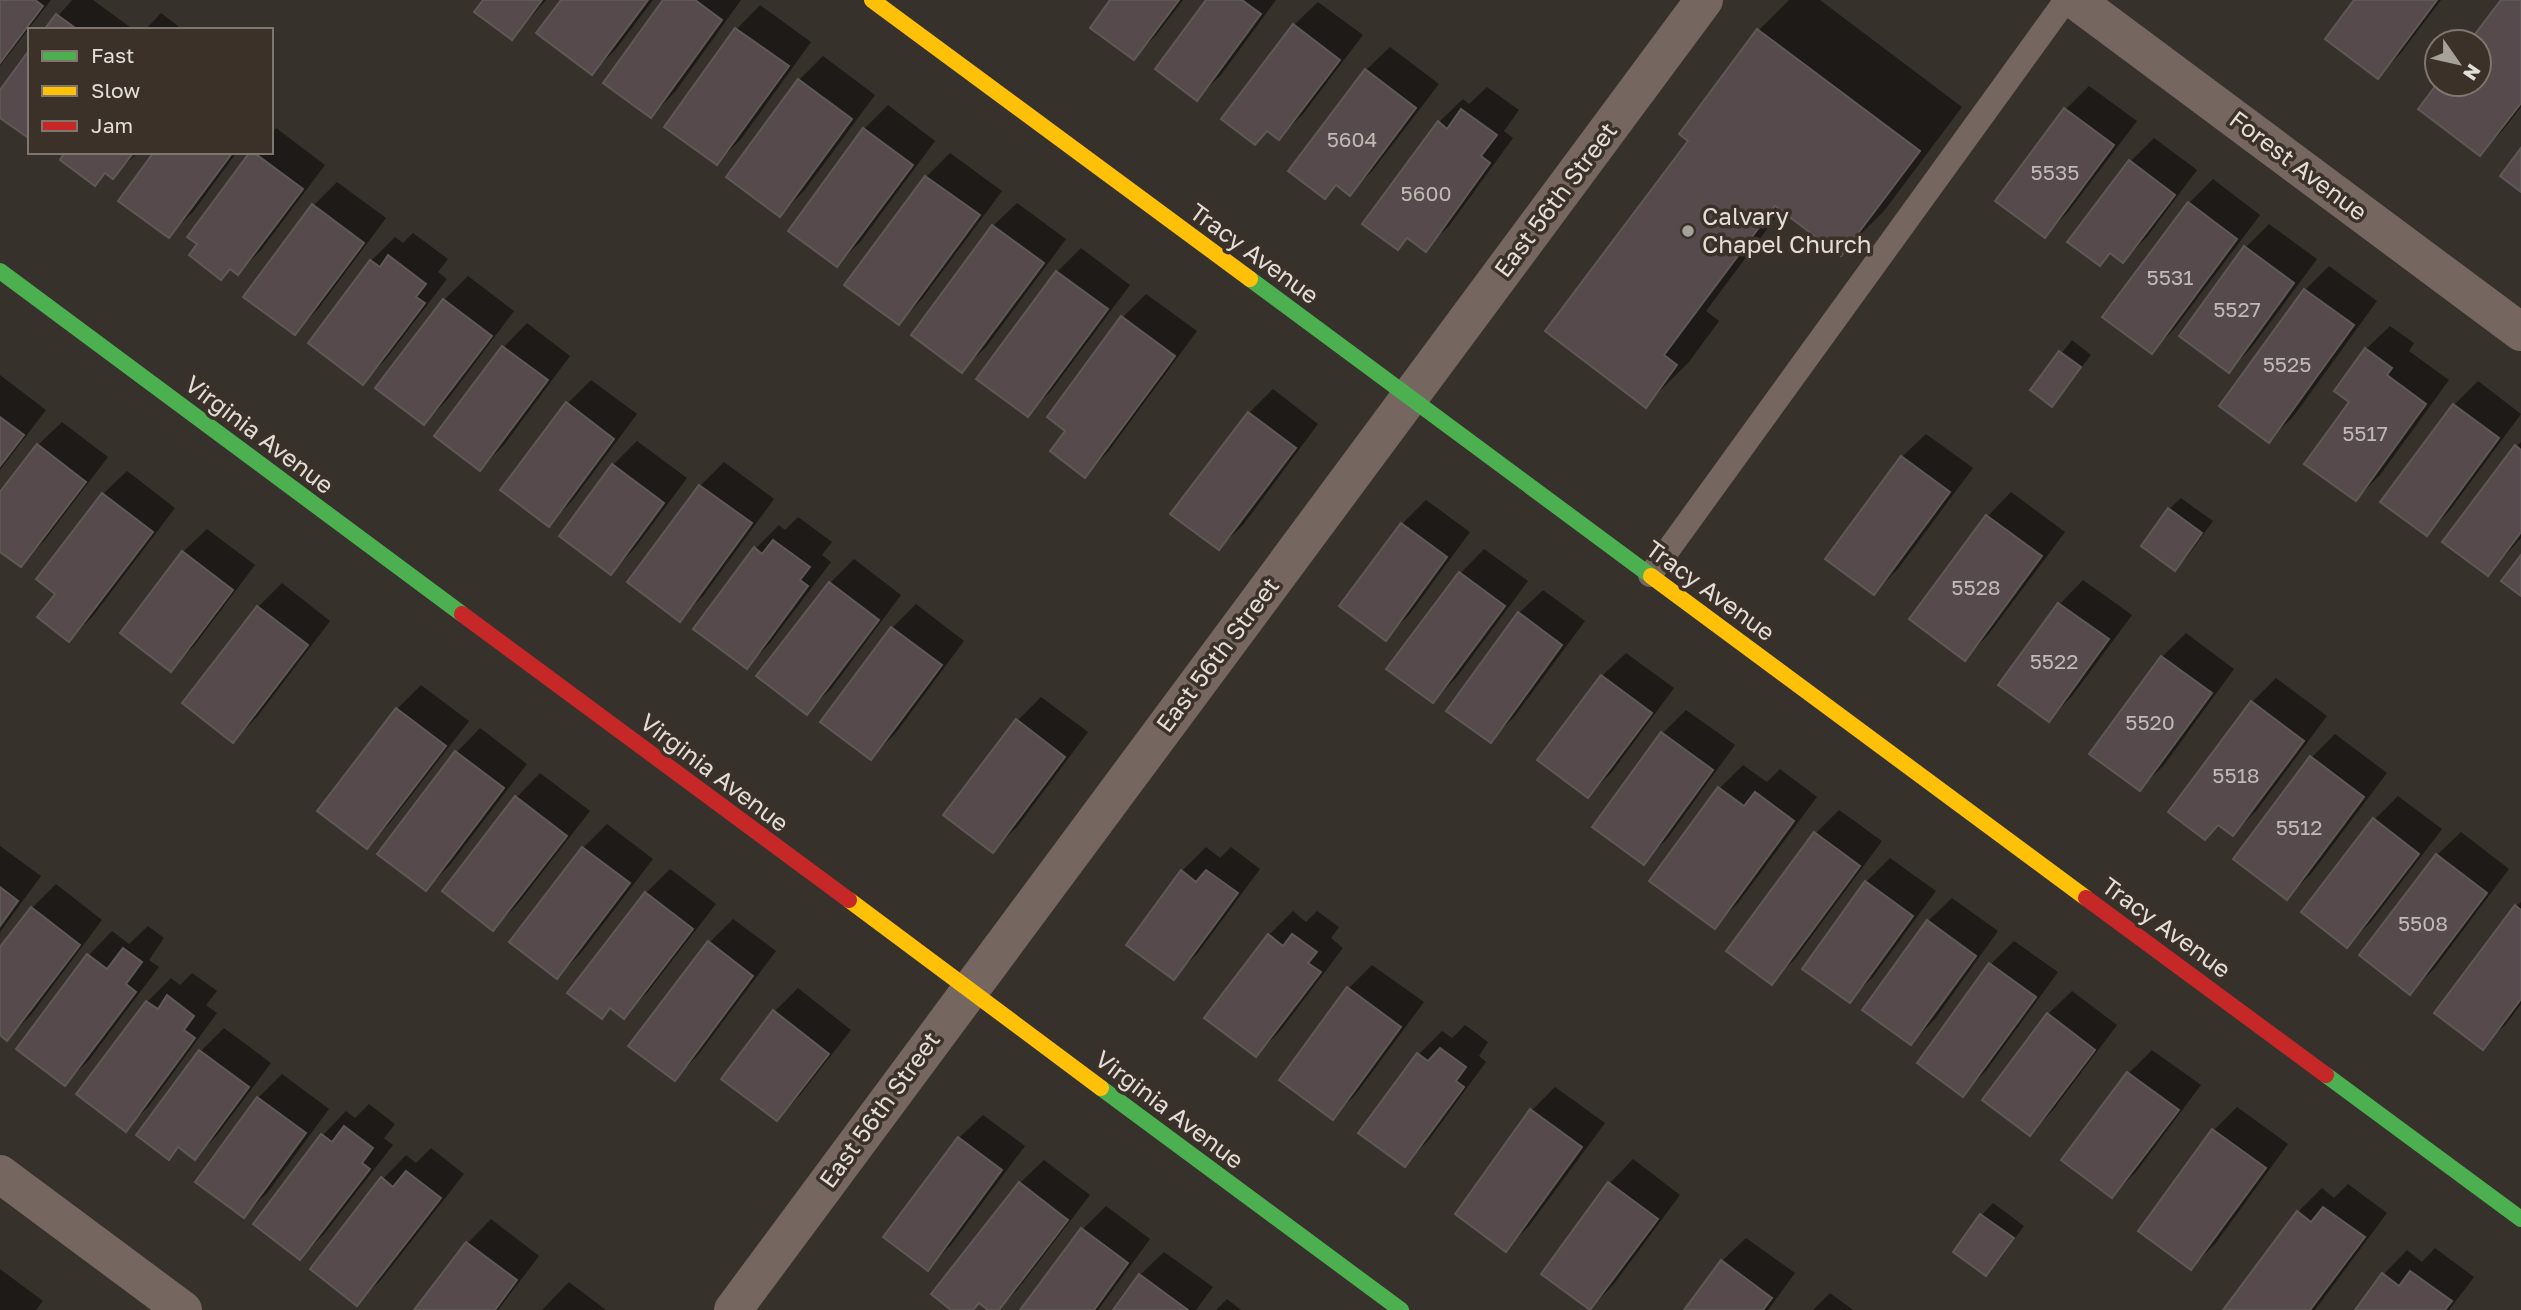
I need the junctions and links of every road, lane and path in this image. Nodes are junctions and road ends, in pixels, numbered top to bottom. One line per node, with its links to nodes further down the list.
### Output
1 (872, 0): 7 (street, Tracy Avenue)
2 (1704, 0): 7 (street, East 56th Street)
3 (2066, 0): 8 (lane)
4 (2075, 0): 6 (street, Forest Avenue)
5 (0, 271): 9 (street, Virginia Avenue)
6 (2521, 332)
7 (1410, 397): 8 (street, Tracy Avenue); 9 (street, East 56th Street)
8 (1650, 575): 11 (street, Tracy Avenue)
9 (969, 990): 13 (street, East 56th Street); 14 (street, Virginia Avenue)
10 (0, 1174): 12 (street)
11 (2521, 1219)
12 (183, 1310)
13 (733, 1310)
14 (1401, 1310)

